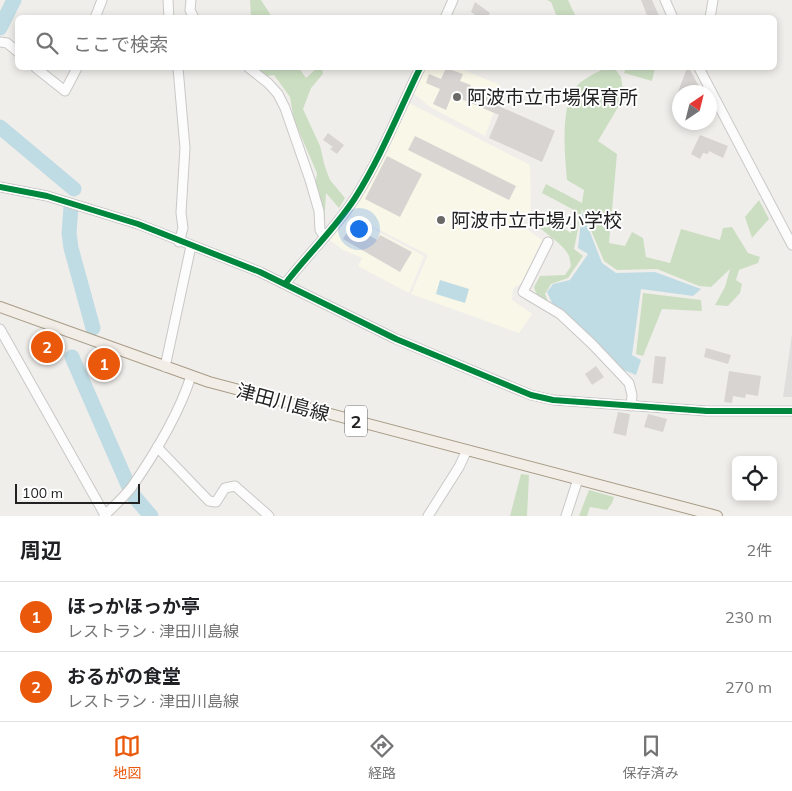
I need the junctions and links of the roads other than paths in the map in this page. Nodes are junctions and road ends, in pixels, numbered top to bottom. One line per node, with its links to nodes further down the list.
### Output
1 (102, 0): 7 (street)
2 (168, 0): 8 (street)
3 (191, 0): 9 (street)
4 (453, 0): 10 (street)
5 (665, 0): 11 (street)
6 (713, 0): 12 (street)
7 (96, 15)
8 (169, 15)
9 (192, 15)
10 (446, 15)
11 (672, 15)
12 (710, 15)
13 (0, 42): 14 (street)
14 (15, 50)
15 (38, 70): 16 (street)
16 (76, 70)
17 (178, 70): 23 (street)
18 (252, 70): 22 (street)
19 (419, 70): 22 (street)
20 (700, 70): 25 (street)
21 (0, 187): 23 (street)
22 (324, 236): 27 (street)
23 (179, 242): 26 (street)
24 (548, 242): 32 (street)
25 (792, 245)
26 (191, 246): 27 (street); 30 (street)
27 (285, 284): 32 (street)
28 (0, 307): 30 (main road, 津田川島線 / 2)
29 (0, 329): 37 (street)
30 (165, 367): 31 (main road, 津田川島線 / 2)
31 (191, 376): 34 (street); 35 (main road, 津田川島線 / 2)
32 (631, 406): 33 (street)
33 (792, 411)
34 (157, 447): 37 (street); 38 (street)
35 (467, 450): 36 (main road, 津田川島線 / 2); 39 (street)
36 (578, 480): 40 (street); 41 (main road, 津田川島線 / 2)
37 (107, 515)
38 (269, 516)
39 (428, 516)
40 (566, 516)
41 (717, 516)

